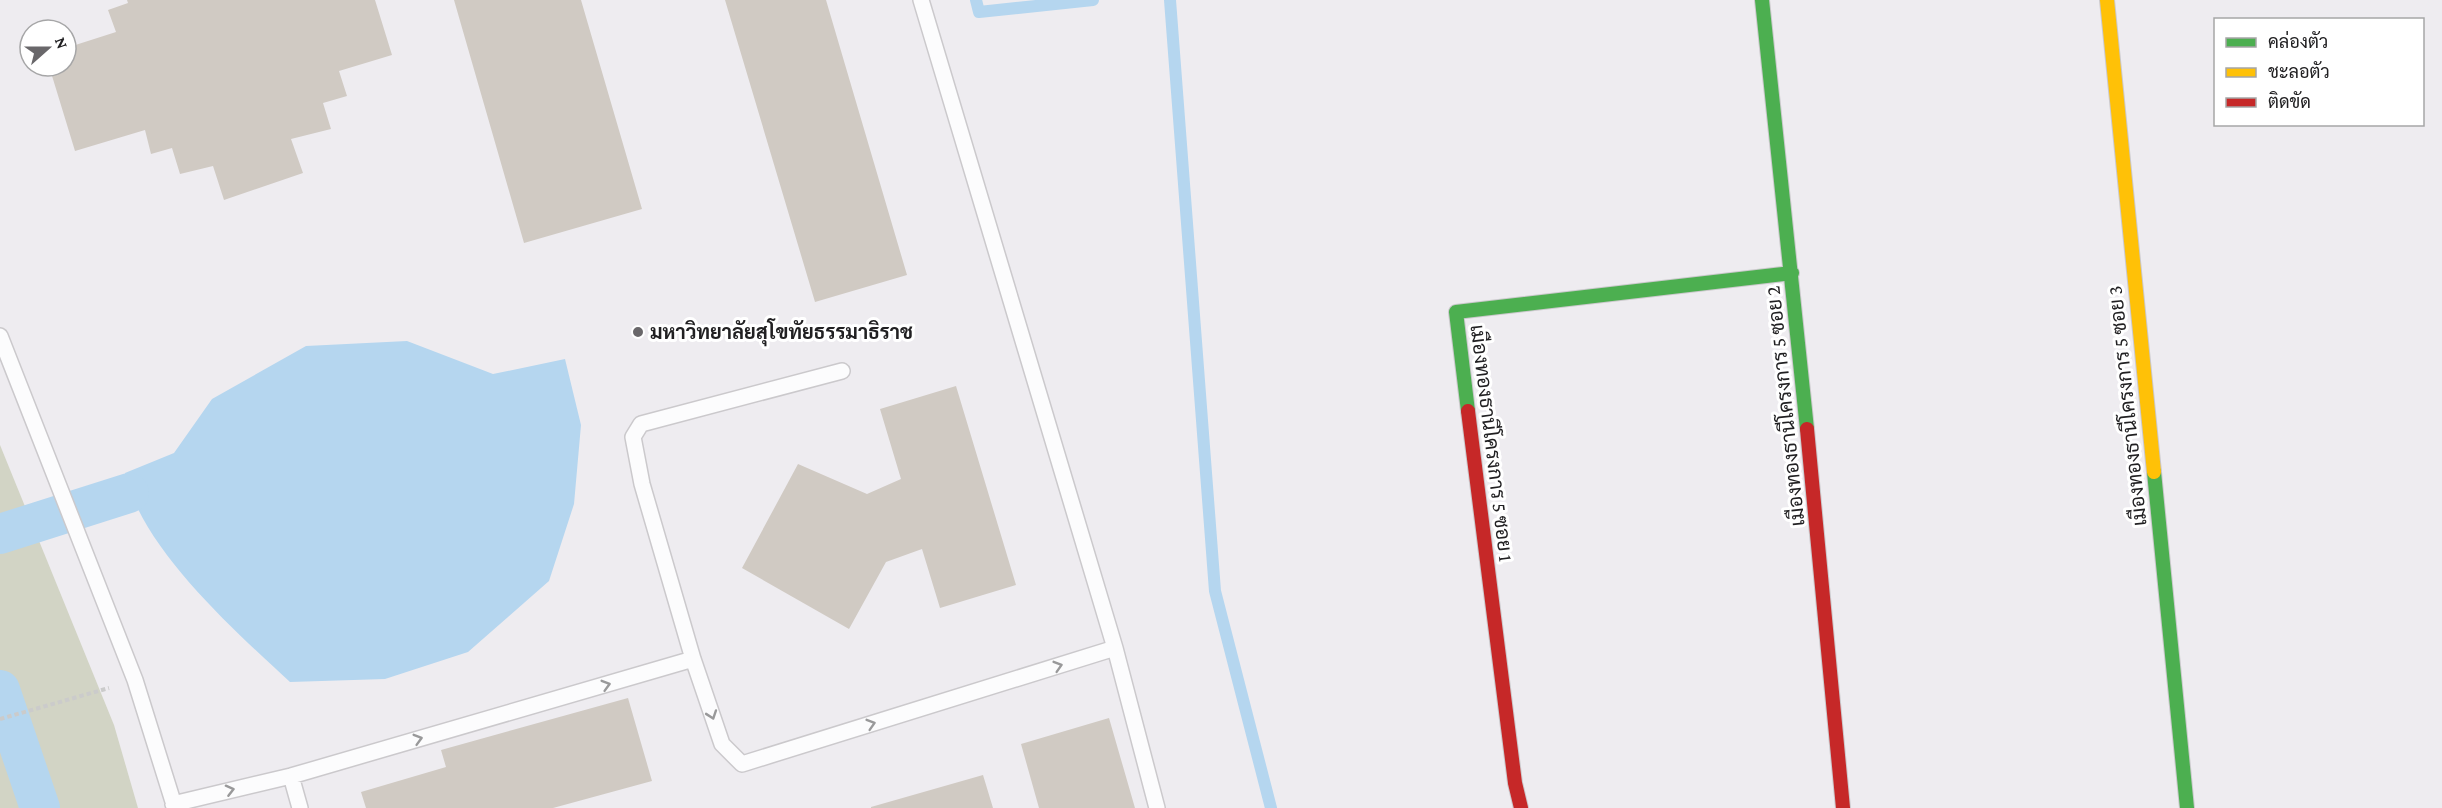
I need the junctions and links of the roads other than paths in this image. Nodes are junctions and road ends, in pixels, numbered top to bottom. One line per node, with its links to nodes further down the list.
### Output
1 (921, 0): 7 (lane)
2 (1762, 0): 4 (street, เมืองทองธานีโครงการ 5 ซอย 2)
3 (2107, 0): 15 (street, เมืองทองธานีโครงการ 5 ซอย 3)
4 (1792, 273): 13 (street, เมืองทองธานีโครงการ 5 ซอย 1); 14 (street, เมืองทองธานีโครงการ 5 ซอย 2)
5 (0, 336): 10 (lane)
6 (842, 371): 8 (lane)
7 (1115, 648): 8 (lane, one-way to 7); 12 (lane)
8 (693, 659): 9 (lane, one-way to 8)
9 (291, 776): 10 (lane, one-way to 9); 11 (lane)
10 (174, 806)
11 (300, 808)
12 (1157, 808)
13 (1521, 808)
14 (1843, 808)
15 (2187, 808)

